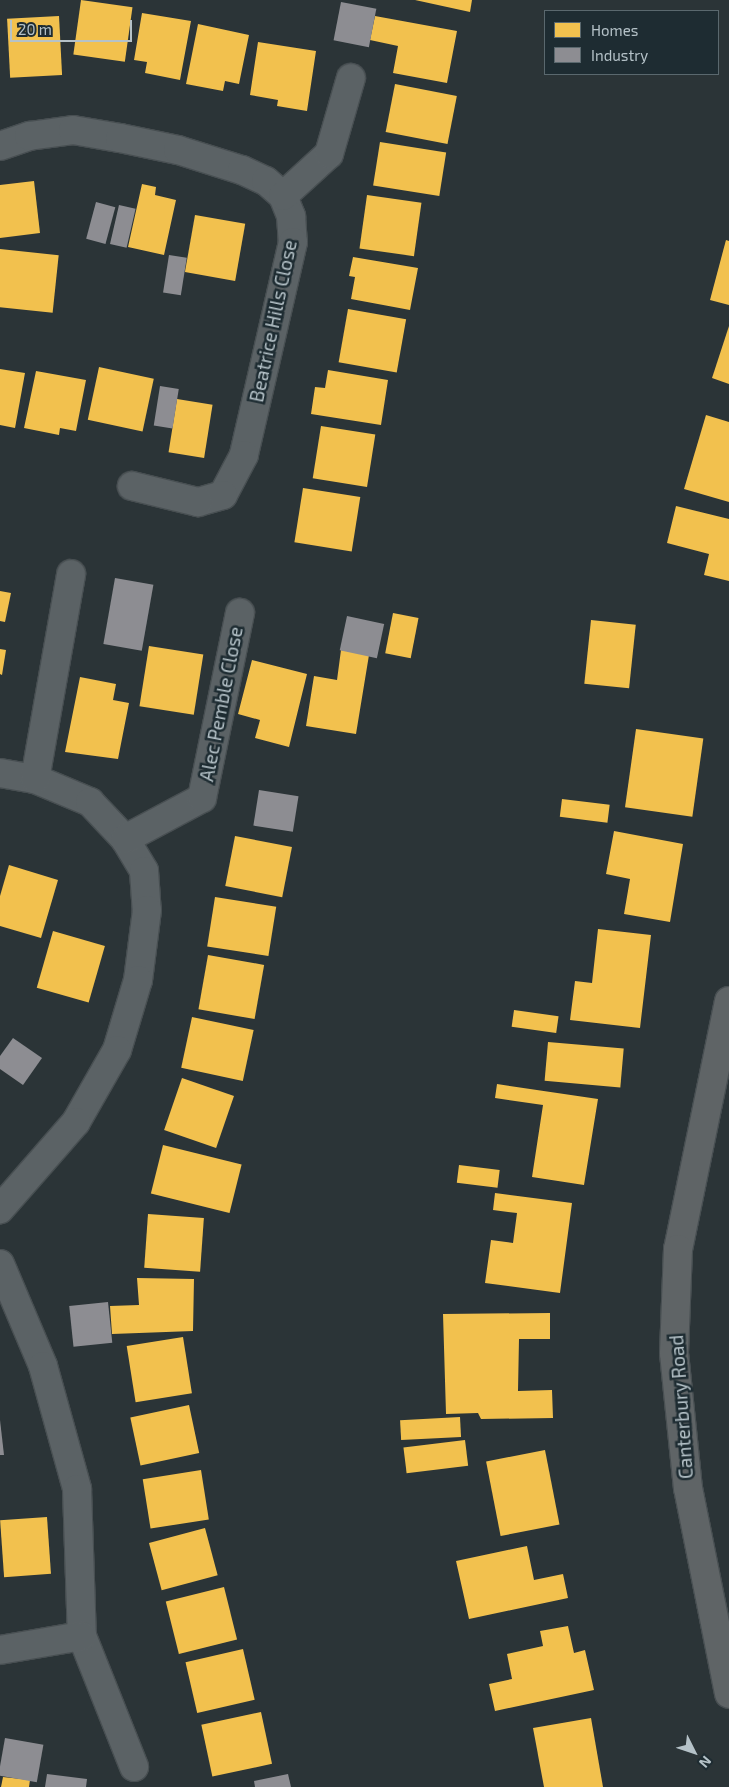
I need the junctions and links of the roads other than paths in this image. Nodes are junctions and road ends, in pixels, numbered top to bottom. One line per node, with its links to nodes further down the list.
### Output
1 (350, 78): 3 (street)
2 (0, 146): 3 (street)
3 (283, 196): 4 (street, Beatrice Hills Close)
4 (132, 486)
5 (71, 574): 8 (street)
6 (240, 613): 9 (street, Alec Pemble Close)
7 (0, 773): 8 (street)
8 (35, 780): 9 (street)
9 (125, 838): 11 (street)
10 (729, 1000): 15 (highway, Canterbury Road)
11 (0, 1209)
12 (0, 1264): 13 (street)
13 (82, 1636): 14 (street); 16 (street)
14 (0, 1650)
15 (729, 1694)
16 (134, 1767)

